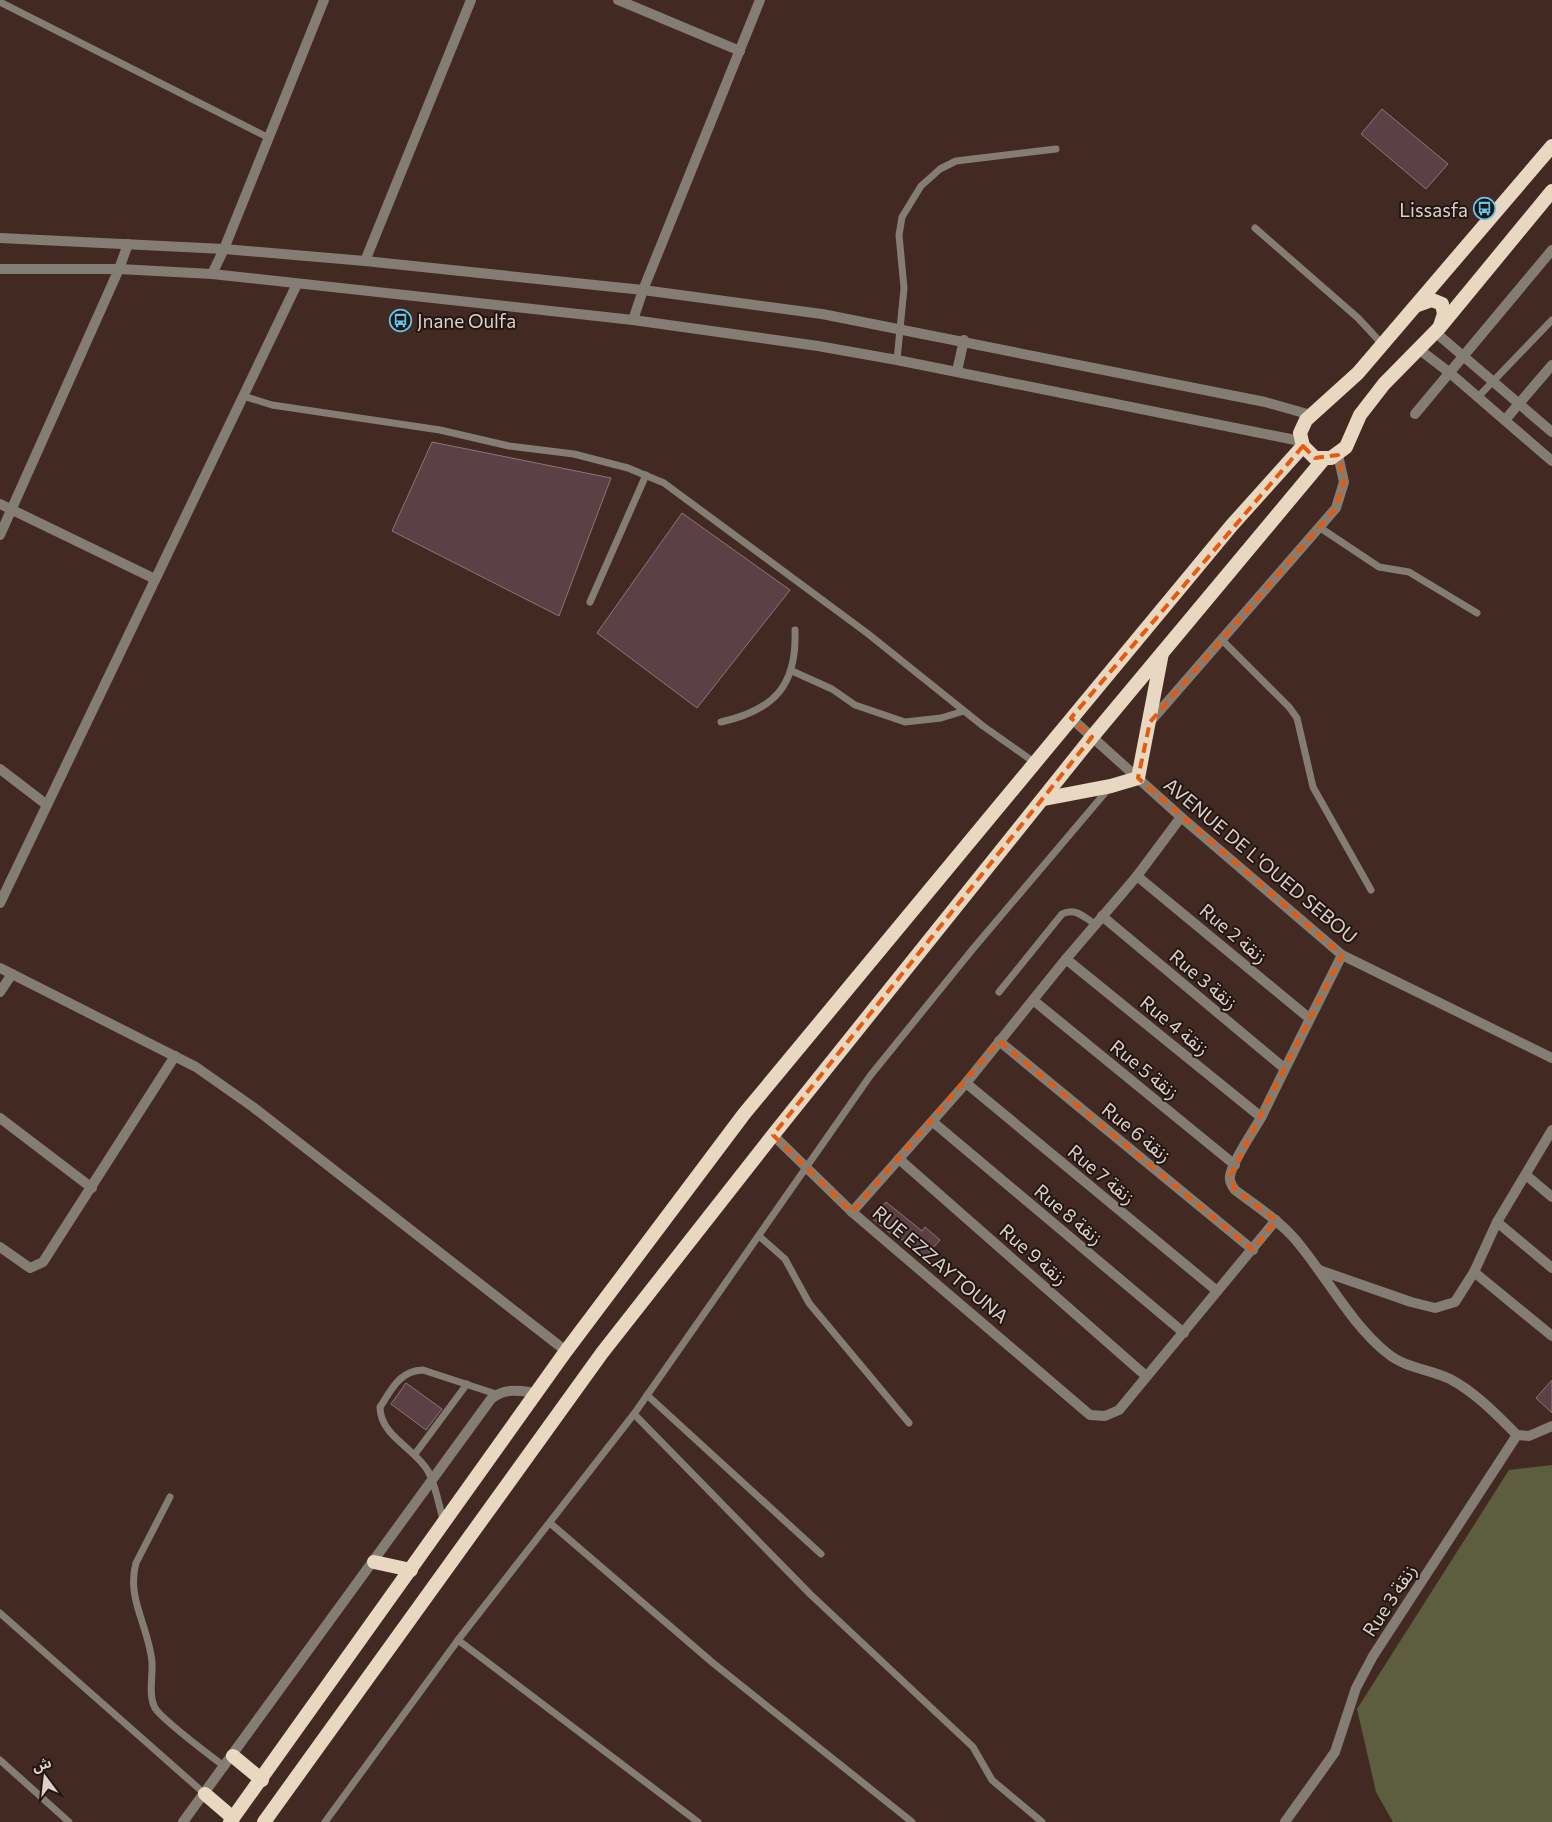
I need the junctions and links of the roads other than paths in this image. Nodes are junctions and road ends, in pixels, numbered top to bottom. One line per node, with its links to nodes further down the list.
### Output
1 (324, 0): 7 (street)
2 (471, 0): 16 (street)
3 (618, 0): 6 (street)
4 (760, 0): 6 (street)
5 (0, 2): 7 (lane)
6 (740, 50): 21 (street)
7 (269, 138): 14 (street)
8 (1552, 146): 22 (highway)
9 (1056, 149): 25 (lane)
10 (1552, 190): 26 (highway)
11 (1255, 228): 28 (lane)
12 (0, 238): 13 (street)
13 (128, 244): 14 (street); 18 (street)
14 (224, 249): 16 (street); 19 (street)
15 (1552, 250): 30 (street)
16 (365, 261): 21 (street)
17 (0, 269): 18 (street)
18 (119, 269): 19 (street); 49 (street)
19 (212, 274): 20 (street)
20 (297, 284): 23 (street); 36 (street)
21 (643, 290): 23 (street); 25 (street)
22 (1418, 306): 26 (highway); 28 (highway)
23 (634, 320): 31 (street)
24 (1552, 320): 35 (lane)
25 (900, 329): 27 (street); 31 (lane)
26 (1438, 330): 29 (highway); 30 (street)
27 (964, 340): 33 (street); 40 (street)
28 (1383, 345): 40 (highway)
29 (1420, 350): 34 (street); 44 (highway)
30 (1463, 355): 34 (street); 35 (street)
31 (897, 360): 33 (street)
32 (1552, 365): 38 (street)
33 (957, 371): 43 (street)
34 (1450, 372): 37 (street); 39 (street)
35 (1493, 381): 37 (lane); 38 (street)
36 (243, 396): 47 (lane); 52 (street)
37 (1478, 397): 41 (street)
38 (1519, 404): 41 (street); 42 (street)
39 (1415, 414)
40 (1312, 415): 43 (highway)
41 (1505, 420): 46 (street)
42 (1552, 432)
43 (1302, 443): 45 (highway); 60 (highway)
44 (1338, 455): 45 (highway); 50 (street)
45 (1323, 460): 57 (highway)
46 (1552, 461)
47 (646, 475): 53 (lane); 59 (lane)
48 (0, 504): 49 (street)
49 (12, 510): 51 (street); 52 (street)
50 (1319, 527): 54 (lane); 56 (street)
51 (0, 535)
52 (155, 579): 69 (street)
53 (590, 602)
54 (1477, 613)
55 (795, 630): 58 (lane)
56 (1222, 640): 62 (street); 72 (lane)
57 (1162, 652): 62 (highway); 63 (highway)
58 (792, 671): 59 (lane); 61 (lane)
59 (964, 711): 64 (lane)
60 (1071, 718): 63 (street, AVENUE DE L'OUED SEBOU); 64 (highway)
61 (721, 722)
62 (1150, 722): 66 (highway)
63 (1092, 737): 66 (street, AVENUE DE L'OUED SEBOU); 68 (highway)
64 (1034, 762): 111 (highway)
65 (0, 769): 69 (street)
66 (1138, 778): 67 (highway); 70 (street, AVENUE DE L'OUED SEBOU)
67 (1111, 786): 68 (highway); 95 (lane)
68 (1043, 798): 92 (highway)
69 (46, 805): 73 (street)
70 (1181, 817): 71 (street); 75 (street, AVENUE DE L'OUED SEBOU)
71 (1137, 876): 74 (street); 82 (street, Rue 2 زنقة)
72 (1371, 890)
73 (0, 904)
74 (1099, 920): 76 (street); 80 (lane); 86 (street, Rue 3 زنقة)
75 (1342, 955): 82 (street); 85 (street, AVENUE DE L'OUED SEBOU)
76 (1066, 959): 81 (street); 88 (street, Rue 4 زنقة)
77 (0, 968): 78 (street)
78 (12, 974): 79 (street); 84 (street)
79 (0, 992)
80 (999, 992)
81 (1033, 1000): 83 (street); 94 (street, Rue 5 زنقة)
82 (1308, 1018): 86 (street)
83 (999, 1041): 87 (street); 104 (street, Rue 6 زنقة)
84 (175, 1056): 97 (street); 111 (street)
85 (1552, 1058)
86 (1284, 1068): 88 (street)
87 (966, 1083): 90 (street); 108 (street, Rue 7 زنقة)
88 (1261, 1117): 94 (street)
89 (0, 1118): 97 (street)
90 (932, 1122): 93 (street); 109 (street, Rue 8 زنقة)
91 (1552, 1130): 96 (street)
92 (773, 1135): 95 (street, RUE EZZAYTOUNA); 138 (highway)
93 (899, 1159): 99 (street); 112 (street, Rue 9 زنقة)
94 (1235, 1165): 100 (street)
95 (807, 1168): 99 (street, RUE EZZAYTOUNA); 102 (lane)
96 (1526, 1174): 98 (street); 101 (street)
97 (92, 1188): 103 (street)
98 (1552, 1198)
99 (852, 1212): 112 (street, RUE EZZAYTOUNA)
100 (1276, 1220): 104 (street); 106 (street)
101 (1498, 1222): 105 (street); 107 (street)
102 (759, 1236): 116 (lane); 118 (lane)
103 (0, 1248)
104 (1253, 1250): 108 (street)
105 (1552, 1268)
106 (1318, 1270): 107 (street); 120 (street)
107 (1474, 1272): 110 (street)
108 (1217, 1291): 109 (street)
109 (1184, 1333): 112 (street)
110 (1552, 1336)
111 (566, 1351): 114 (highway)
112 (1146, 1376)
113 (467, 1384): 115 (lane); 121 (lane); 121 (lane)
114 (537, 1393): 115 (street); 124 (highway)
115 (496, 1394): 122 (street)
116 (647, 1395): 117 (lane); 126 (lane)
117 (634, 1414): 125 (lane); 142 (lane)
118 (909, 1423)
119 (1552, 1426): 120 (street)
120 (1517, 1435): 143 (street, Rue 3 زنقة)
121 (414, 1454): 122 (lane)
122 (432, 1480): 124 (lane); 127 (street)
123 (170, 1497): 132 (lane)
124 (444, 1523): 128 (highway)
125 (550, 1523): 130 (lane); 141 (lane)
126 (821, 1554)
127 (374, 1562): 128 (highway); 132 (street)
128 (411, 1570): 133 (highway)
129 (0, 1613): 134 (lane)
130 (458, 1640): 139 (lane); 140 (lane)
131 (0, 1760): 136 (lane)
132 (229, 1762): 133 (highway); 134 (street)
133 (262, 1780): 135 (highway)
134 (205, 1794): 135 (highway); 137 (street)
135 (232, 1820)
136 (70, 1822)
137 (183, 1822)
138 (264, 1822)
139 (325, 1822)
140 (698, 1822)
141 (912, 1822)
142 (1042, 1822)
143 (1285, 1822)

